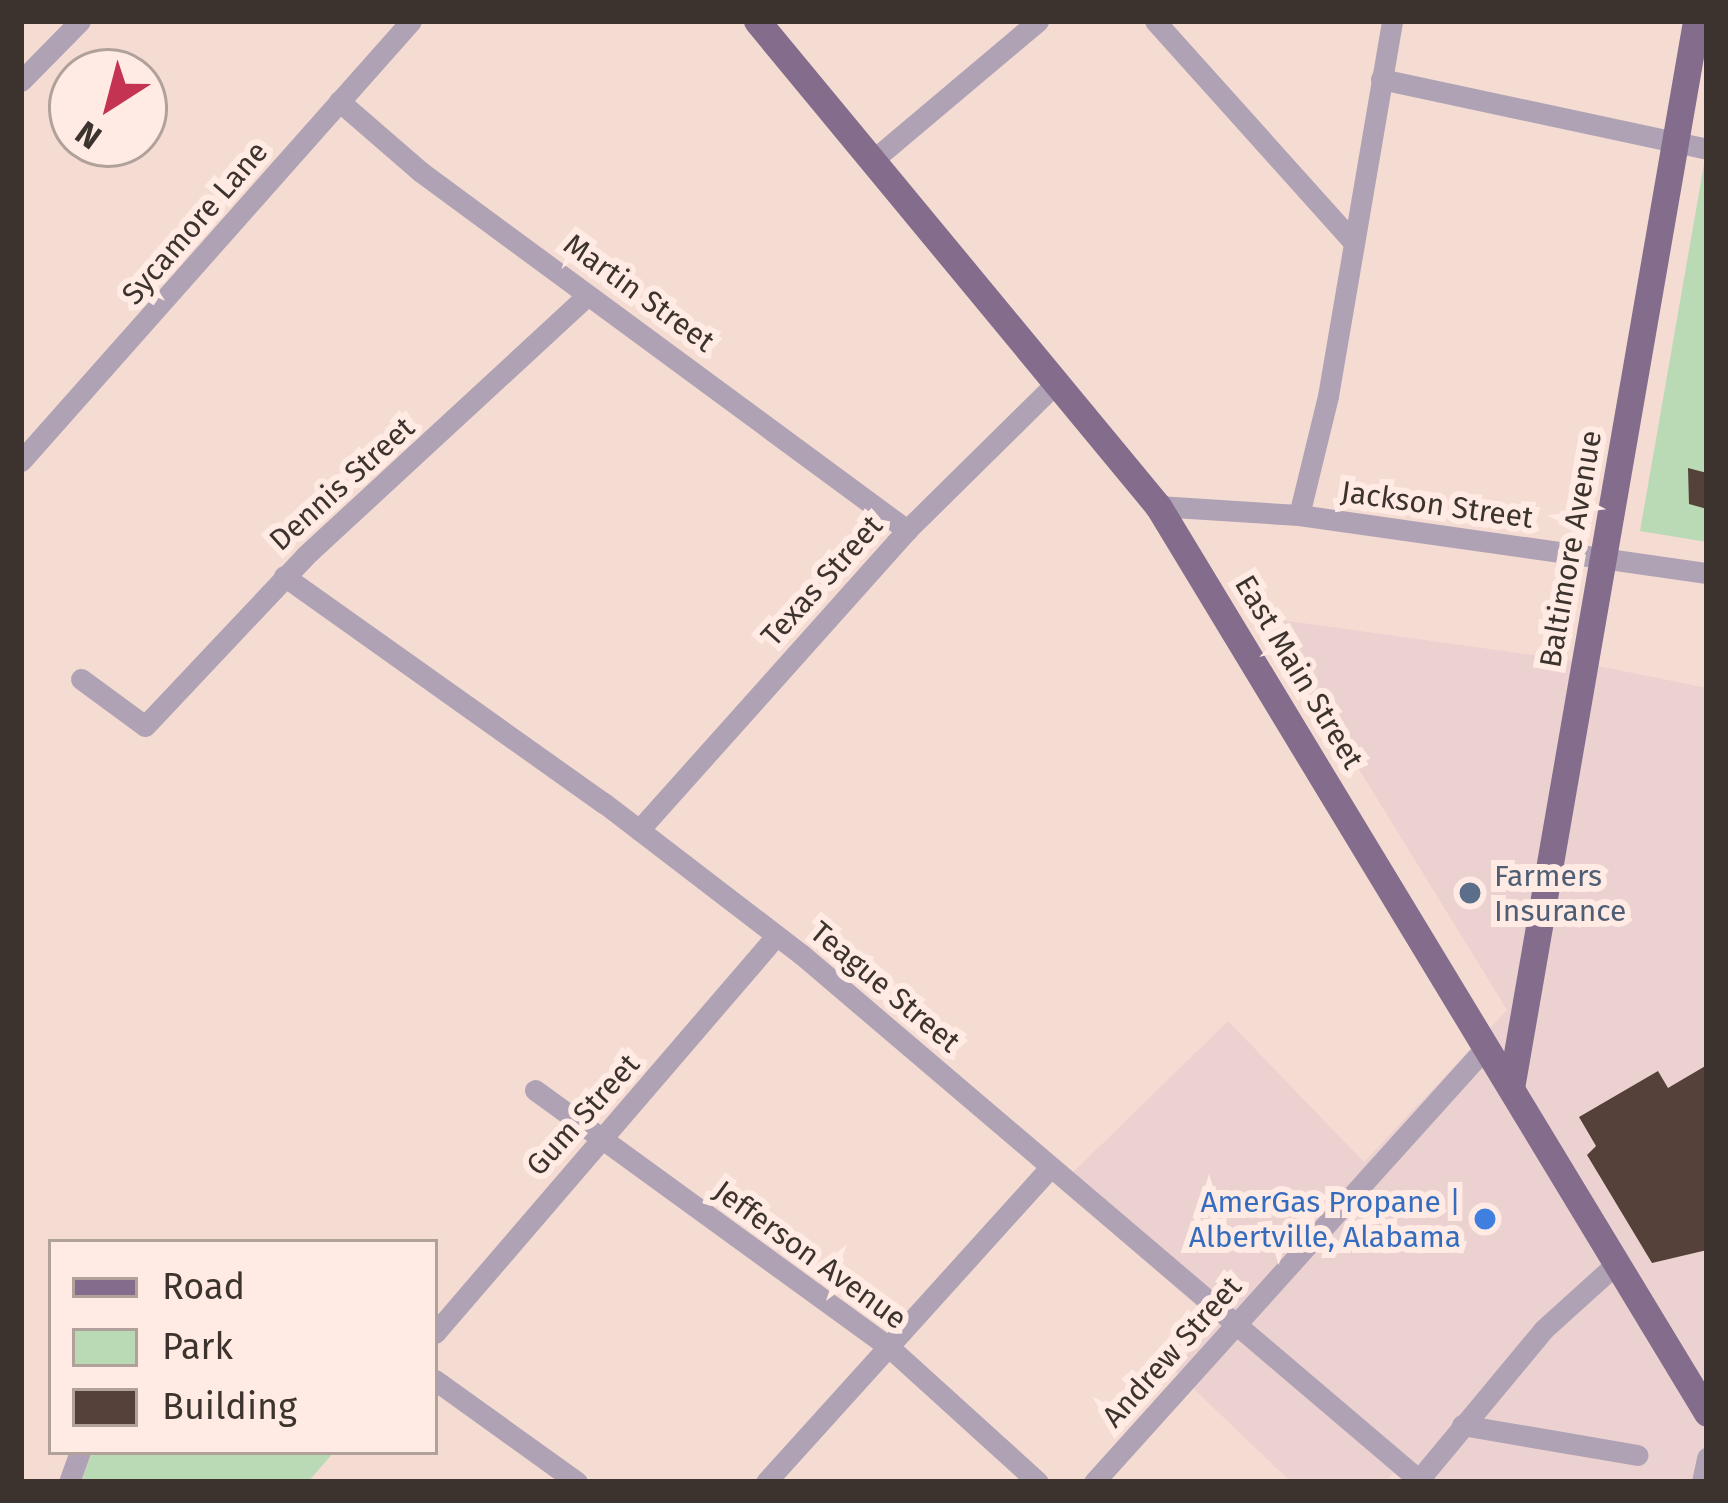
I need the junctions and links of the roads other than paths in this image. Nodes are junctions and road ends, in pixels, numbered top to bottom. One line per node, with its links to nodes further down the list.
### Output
1 (80, 21): 9 (street)
2 (411, 21): 10 (street, Sycamore Lane)
3 (757, 21): 13 (main road, East Main Street)
4 (1038, 21): 13 (street)
5 (1156, 21): 14 (street)
6 (1392, 21): 8 (street)
7 (1696, 21): 11 (main road, Baltimore Avenue)
8 (1381, 80): 11 (street); 14 (street)
9 (21, 81)
10 (339, 101): 15 (street, Martin Street); 17 (street, Sycamore Lane)
11 (1675, 144): 12 (street); 21 (main road, Baltimore Avenue)
12 (1707, 148)
13 (873, 160): 16 (main road, East Main Street)
14 (1354, 243): 19 (street)
15 (587, 296): 20 (street, Martin Street); 23 (street, Dennis Street)
16 (1058, 381): 18 (main road, East Main Street); 20 (street, Texas Street)
17 (21, 460)
18 (1158, 506): 19 (street, Jackson Street); 27 (main road, East Main Street)
19 (1299, 515): 21 (street, Jackson Street)
20 (908, 530): 25 (street, Texas Street)
21 (1603, 560): 22 (street, Jackson Street); 28 (main road, Baltimore Avenue)
22 (1707, 573)
23 (284, 576): 24 (street, Dennis Street); 25 (street, Teague Street)
24 (82, 679)
25 (639, 830): 26 (street, Teague Street)
26 (776, 936): 30 (street, Gum Street); 31 (street, Teague Street)
27 (1486, 1047): 28 (main road, East Main Street); 33 (street, Andrew Street)
28 (1511, 1088): 32 (main road, East Main Street)
29 (535, 1090): 30 (street, Jefferson Avenue)
30 (600, 1140): 34 (street, Gum Street); 35 (street, Jefferson Avenue)
31 (1050, 1168): 33 (street, Teague Street); 35 (street)
32 (1616, 1264): 37 (main road, East Main Street); 38 (street)
33 (1237, 1325): 41 (street, Teague Street); 45 (street, Andrew Street)
34 (438, 1330)
35 (889, 1347): 43 (street); 44 (street, Jefferson Avenue)
36 (438, 1382): 42 (street)
37 (1707, 1413)
38 (1462, 1425): 39 (street); 41 (street)
39 (1637, 1455)
40 (1707, 1458): 46 (street)
41 (1418, 1481)
42 (577, 1482)
43 (766, 1482)
44 (1038, 1482)
45 (1094, 1482)
46 (1702, 1482)

